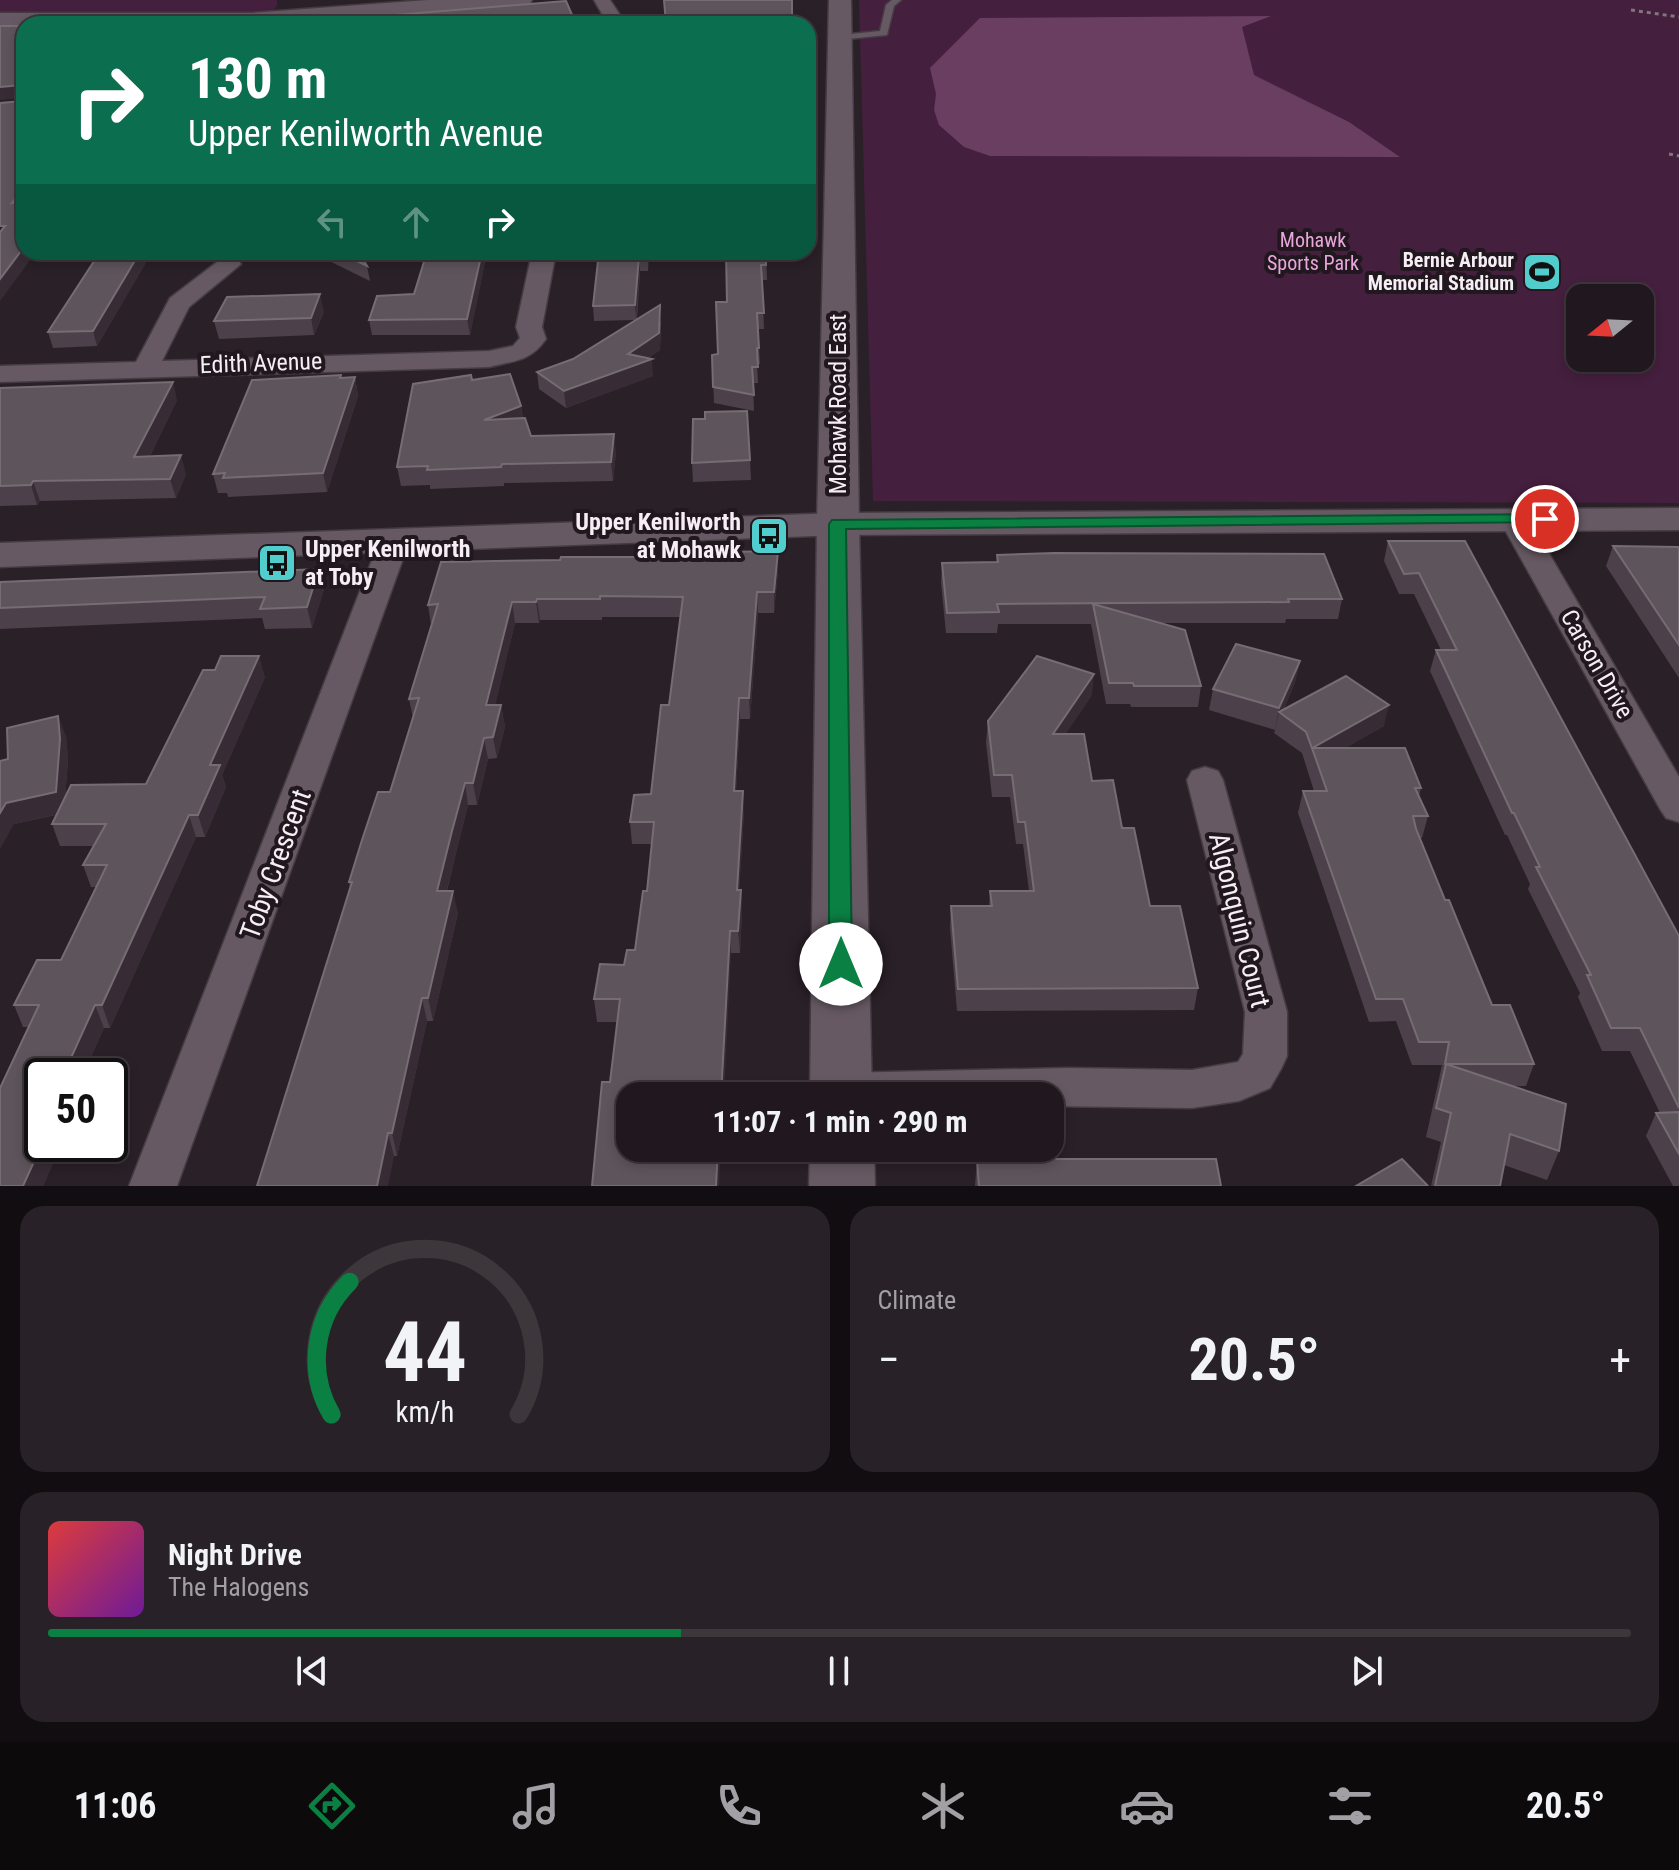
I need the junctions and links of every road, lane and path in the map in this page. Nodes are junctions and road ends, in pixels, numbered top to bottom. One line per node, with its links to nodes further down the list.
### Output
1 (521, 0): 5 (main road)
2 (840, 0): 7 (main road, Mohawk Road East)
3 (897, 0): 7 (lane)
4 (1631, 10): 6 (path)
5 (305, 16)
6 (1679, 17)
7 (841, 38): 16 (main road, Mohawk Road East)
8 (1669, 154): 9 (path)
9 (1679, 156)
10 (542, 260): 12 (street, Edith Avenue)
11 (229, 264): 12 (street)
12 (146, 367): 13 (street, Edith Avenue)
13 (0, 374)
14 (1514, 519): 15 (street); 16 (street); 19 (street, Carson Drive)
15 (1679, 519)
16 (838, 524): 17 (street); 22 (main road, Mohawk Road East)
17 (394, 542): 18 (street); 25 (street, Toby Crescent)
18 (0, 555)
19 (1670, 777): 21 (street, Carson Drive)
20 (1205, 780): 23 (street, Algonquin Court)
21 (1679, 809)
22 (842, 1082)
23 (1064, 1087)
24 (842, 1162): 26 (main road, Mohawk Road East)
25 (153, 1186)
26 (842, 1186)

